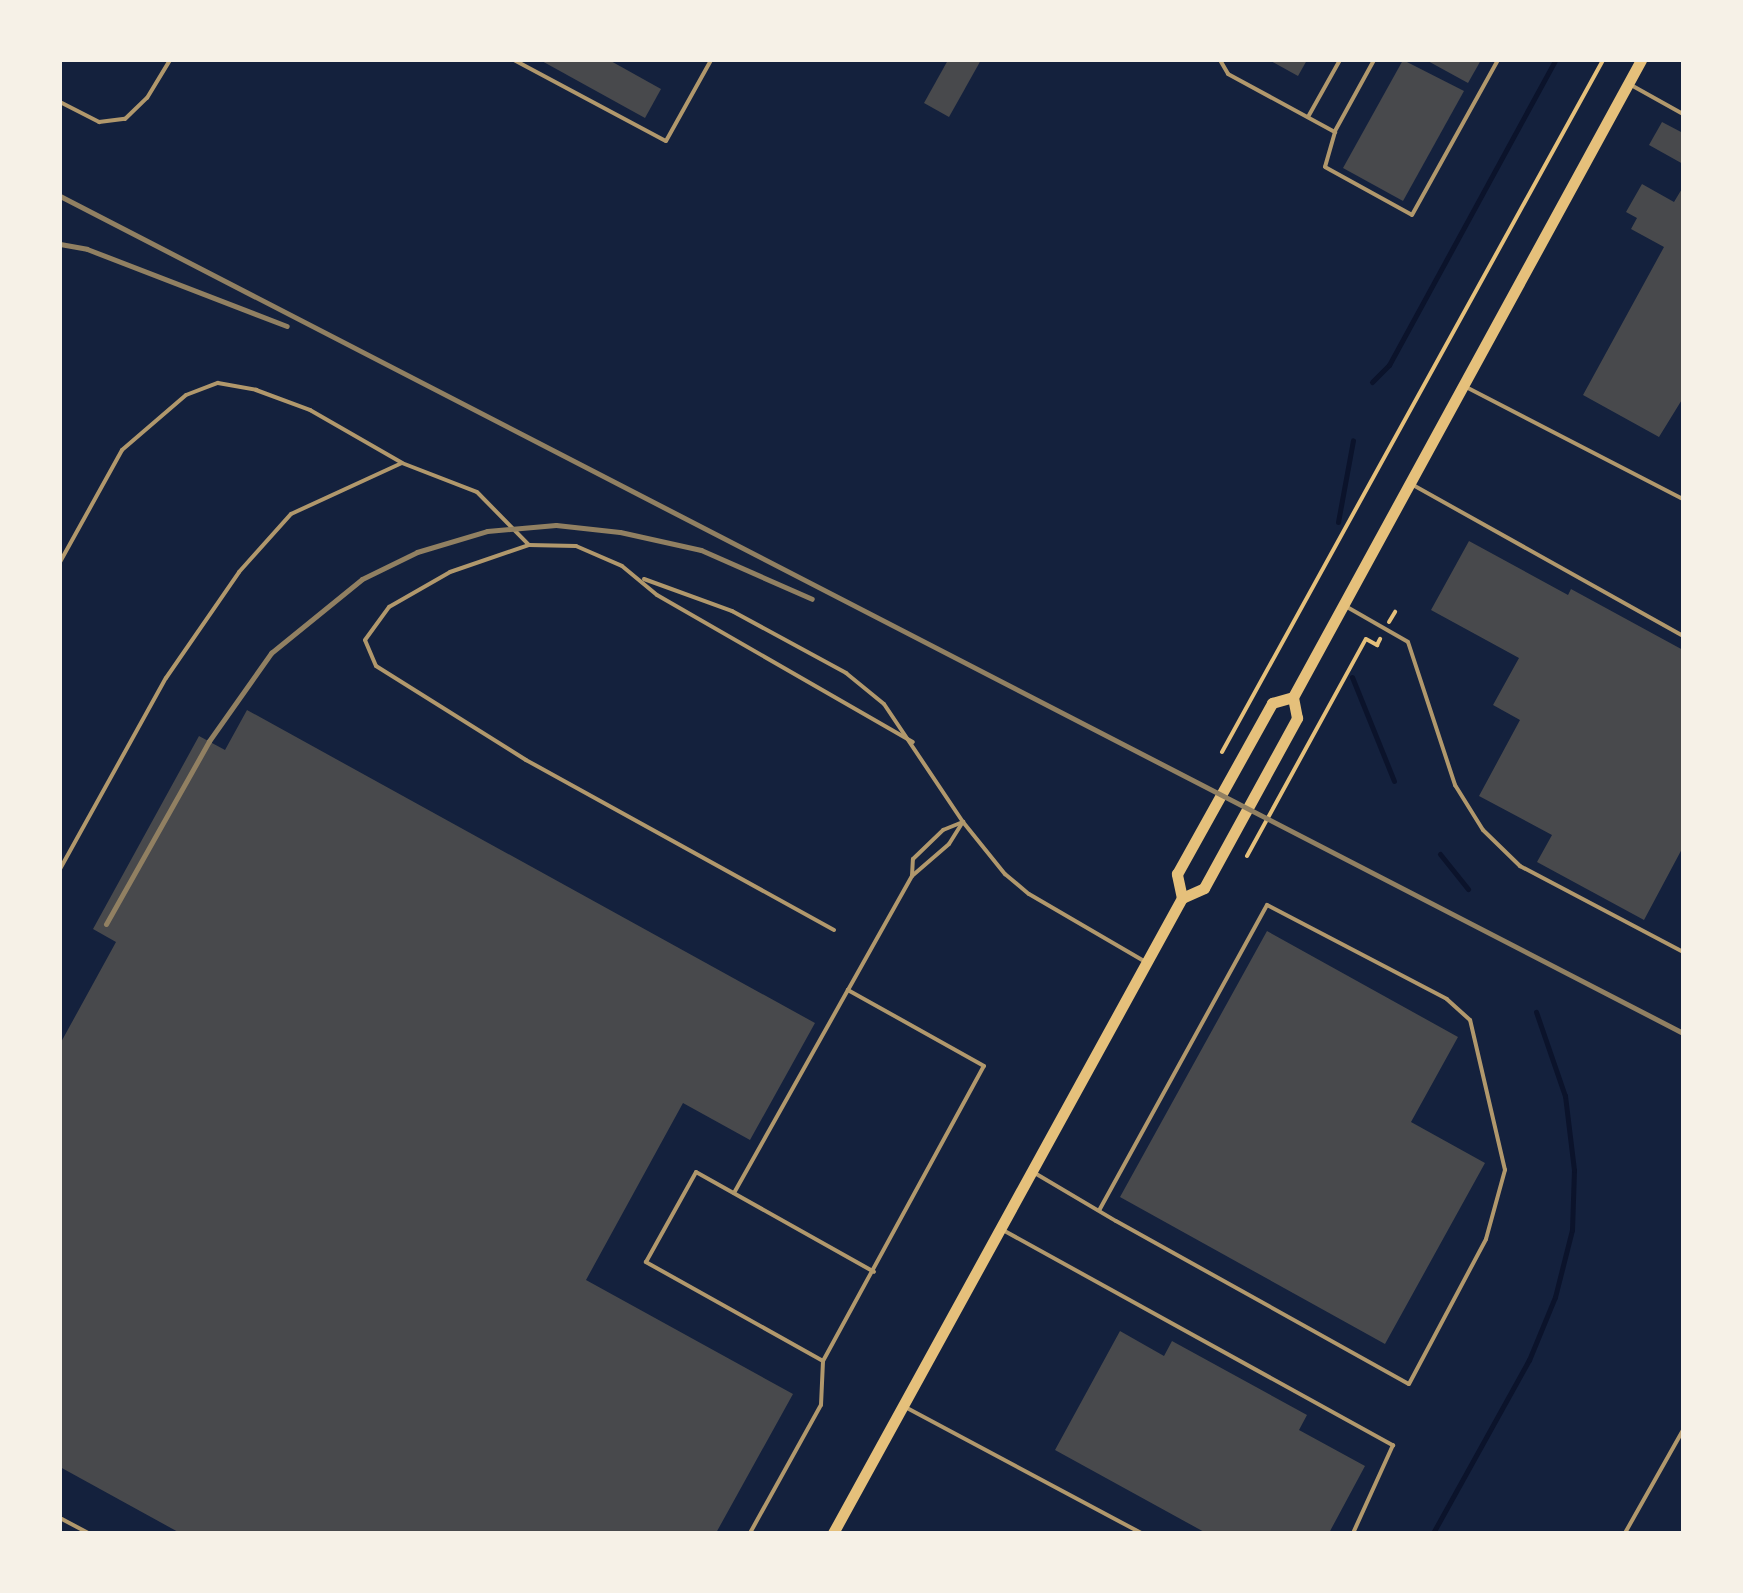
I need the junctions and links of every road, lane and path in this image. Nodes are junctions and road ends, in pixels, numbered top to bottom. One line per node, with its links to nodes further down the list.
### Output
1 (170, 60): 11 (lane)
2 (514, 60): 3 (lane)
3 (711, 60)
4 (1220, 60): 13 (lane)
5 (1340, 60): 13 (lane)
6 (1374, 60): 14 (lane)
7 (1498, 60): 14 (lane)
8 (1603, 60): 28 (path)
9 (1641, 60): 10 (main road)
10 (1628, 83): 12 (lane); 15 (main road)
11 (60, 102)
12 (1683, 114)
13 (1308, 118): 14 (lane)
14 (1335, 132)
15 (1462, 384): 17 (main road); 18 (lane)
16 (402, 463): 19 (lane); 20 (lane); 31 (lane)
17 (1409, 483): 22 (main road); 25 (lane)
18 (1683, 498)
19 (530, 546): 21 (lane); 34 (lane)
20 (60, 562)
21 (640, 578): 27 (lane); 27 (lane)
22 (1343, 605): 24 (lane); 26 (main road)
23 (1395, 612): 24 (path)
24 (1386, 629): 30 (path); 35 (lane)
25 (1683, 636)
26 (1294, 697): 33 (main road); 33 (main road)
27 (913, 742): 29 (lane)
28 (1222, 752)
29 (963, 822): 32 (lane); 32 (lane); 36 (lane)
30 (1247, 856)
31 (60, 870)
32 (912, 876): 37 (lane)
33 (1182, 898): 36 (main road)
34 (834, 930)
35 (1683, 952)
36 (1148, 963): 38 (main road)
37 (848, 990): 39 (lane); 42 (lane)
38 (1033, 1172): 40 (lane); 41 (main road)
39 (734, 1193): 42 (lane); 43 (lane)
40 (1099, 1210): 40 (lane)
41 (1001, 1229): 44 (main road); 51 (lane)
42 (874, 1272): 43 (lane)
43 (823, 1361): 48 (lane)
44 (904, 1406): 49 (main road); 50 (lane)
45 (1683, 1430): 52 (lane)
46 (60, 1518): 47 (lane)
47 (88, 1533)
48 (750, 1533)
49 (833, 1533)
50 (1141, 1533)
51 (1353, 1533)
52 (1625, 1533)

